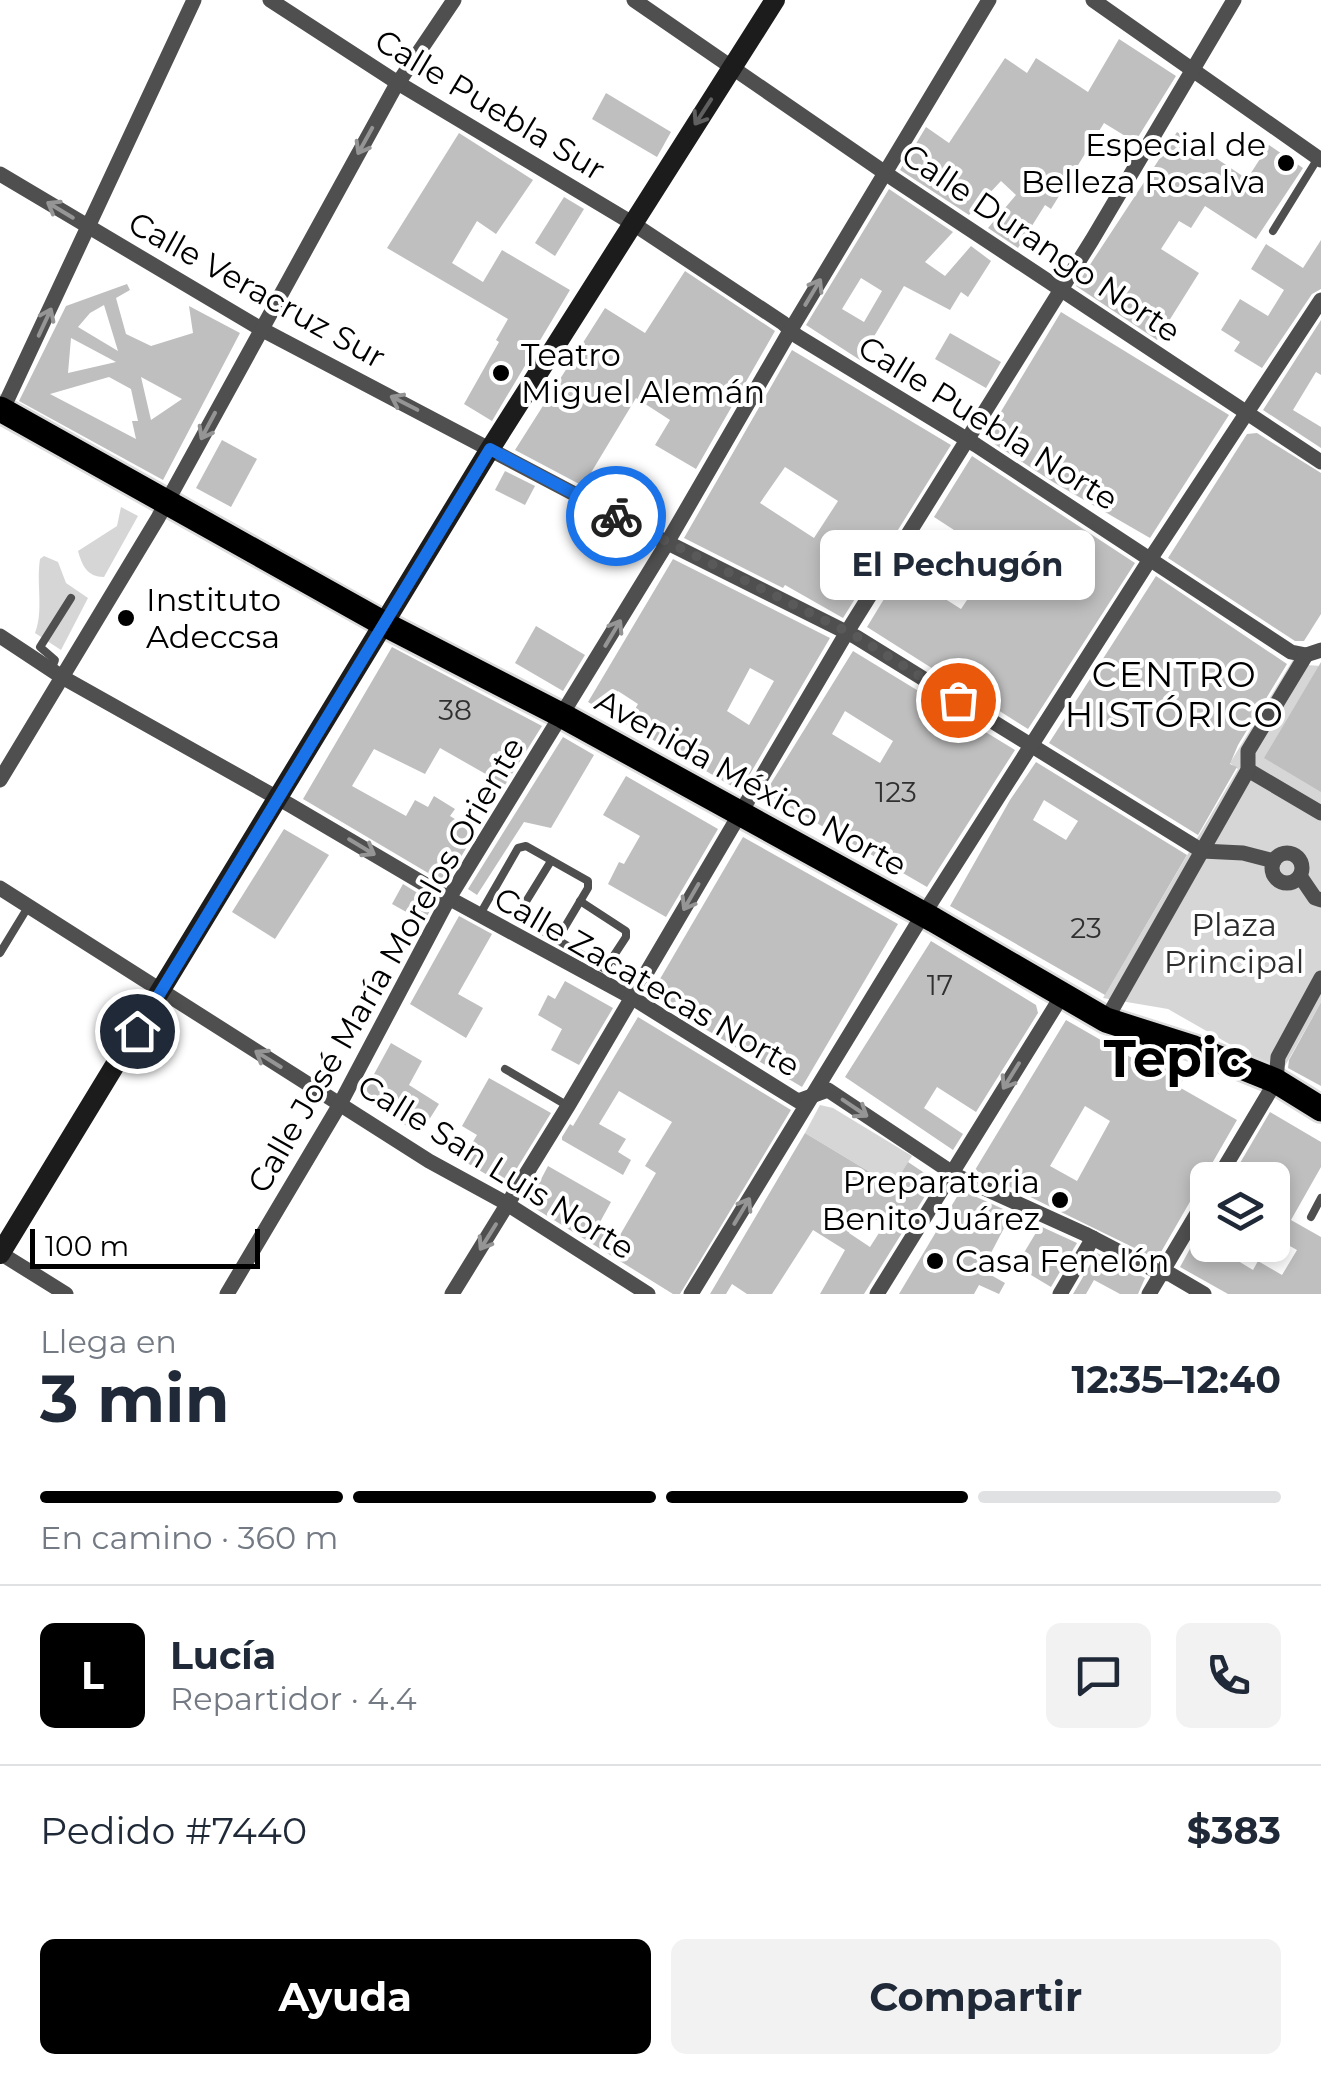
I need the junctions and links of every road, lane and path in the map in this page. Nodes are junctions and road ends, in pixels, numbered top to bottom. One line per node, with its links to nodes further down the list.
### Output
1 (194, 0): 16 (street)
2 (270, 0): 11 (street, Calle Puebla Sur)
3 (454, 0): 11 (street)
4 (634, 0): 9 (street, Calle Durango Norte)
5 (775, 0): 9 (main road)
6 (989, 0): 13 (street, Calle José María Morelos Oriente)
7 (1093, 0): 10 (street)
8 (1234, 0): 10 (street)
9 (732, 66): 13 (street, Calle Durango Norte); 15 (main road, one-way to 15)
10 (1192, 70): 12 (street); 18 (street)
11 (398, 84): 15 (street, Calle Puebla Sur); 20 (street, one-way to 20)
12 (1320, 159): 17 (lane)
13 (884, 172): 18 (street, Calle Durango Norte); 21 (street, Calle José María Morelos Oriente, one-way to 13)
14 (0, 174): 16 (street, Calle Veracruz Sur, one-way to 14)
15 (632, 223): 21 (street, Calle Puebla Norte); 25 (main road)
16 (89, 227): 20 (street, Calle Veracruz Sur); 22 (street, one-way to 16)
17 (1273, 231)
18 (1060, 289): 23 (street, Calle Durango Norte); 24 (street)
19 (1321, 300): 23 (street)
20 (261, 328): 25 (street, Calle Veracruz Sur, one-way to 20); 27 (street, one-way to 27)
21 (790, 332): 24 (street, Calle Puebla Norte); 28 (street, Calle José María Morelos Oriente)
22 (1, 411): 27 (main road, Avenida México Norte)
23 (1248, 415): 26 (street, Calle Durango Norte); 29 (street)
24 (968, 441): 29 (street, Calle Puebla Norte); 32 (street)
25 (490, 449): 28 (street, Calle Veracruz Sur); 31 (main road)
26 (1321, 462)
27 (160, 506): 31 (main road, Avenida México Norte); 35 (street)
28 (667, 542): 32 (street, Calle Veracruz Sur); 36 (street, Calle José María Morelos Oriente, one-way to 28)
29 (1151, 558): 34 (street, Calle Puebla Norte); 37 (street)
30 (71, 598): 35 (lane)
31 (386, 625): 36 (main road, Avenida México Norte); 40 (main road)
32 (847, 632): 37 (street, Calle Veracruz Sur); 41 (street)
33 (0, 636): 35 (street, Calle Zacatecas Norte)
34 (1313, 652): 38 (street)
35 (57, 673): 39 (street); 40 (street, Calle Zacatecas Norte)
36 (563, 716): 41 (main road, Avenida México Norte); 46 (street, Calle José María Morelos Oriente)
37 (1033, 746): 43 (street, Calle Veracruz Sur); 50 (street)
38 (1248, 770): 42 (street); 43 (street)
39 (0, 780)
40 (277, 798): 46 (street, Calle Zacatecas Norte, one-way to 46); 57 (main road)
41 (740, 813): 50 (main road, Avenida México Norte); 55 (street, one-way to 55)
42 (1321, 813)
43 (1202, 852): 47 (street); 60 (street)
44 (551, 861): 48 (lane); 51 (lane); 52 (lane)
45 (0, 888): 49 (street, Calle San Luis Norte)
46 (449, 898): 51 (street, Calle Zacatecas Norte); 64 (street, Calle José María Morelos Oriente)
47 (1321, 900)
48 (580, 901): 52 (lane); 54 (lane)
49 (28, 907): 53 (lane); 57 (street, Calle San Luis Norte)
50 (924, 915): 58 (main road, Avenida México Norte); 63 (street)
51 (479, 916): 59 (street, Calle Zacatecas Norte)
52 (557, 940): 54 (lane)
53 (0, 954)
54 (613, 958): 55 (lane)
55 (643, 978): 59 (street)
56 (1321, 978): 62 (street)
57 (161, 992): 64 (street, Calle San Luis Norte, one-way to 57); 74 (main road)
58 (1063, 994): 60 (main road, Avenida México Norte); 68 (street, one-way to 68)
59 (632, 997): 63 (street, Calle Zacatecas Norte); 65 (street)
60 (1106, 1020): 62 (main road, Avenida México Norte)
61 (505, 1069): 65 (lane)
62 (1276, 1081): 66 (main road, Avenida México Norte); 67 (street)
63 (810, 1098): 68 (street, Calle Zacatecas Norte, one-way to 68); 80 (street, one-way to 63)
64 (340, 1104): 70 (street, Calle San Luis Norte); 77 (street, Calle José María Morelos Oriente)
65 (568, 1106): 70 (street)
66 (1321, 1109)
67 (1227, 1162)
68 (950, 1172): 73 (street, Calle Zacatecas Norte); 81 (street)
69 (1321, 1198): 71 (lane)
70 (508, 1205): 78 (street, one-way to 78); 79 (street, Calle San Luis Norte)
71 (1311, 1216)
72 (1190, 1224): 75 (street)
73 (1093, 1238): 75 (street, Calle Zacatecas Norte); 82 (street)
74 (0, 1254): 76 (street)
75 (1160, 1273): 83 (street); 84 (street, Calle Zacatecas Norte)
76 (66, 1294)
77 (226, 1294)
78 (452, 1294)
79 (648, 1294)
80 (691, 1294)
81 (877, 1294)
82 (1060, 1294)
83 (1149, 1294)
84 (1204, 1294)

